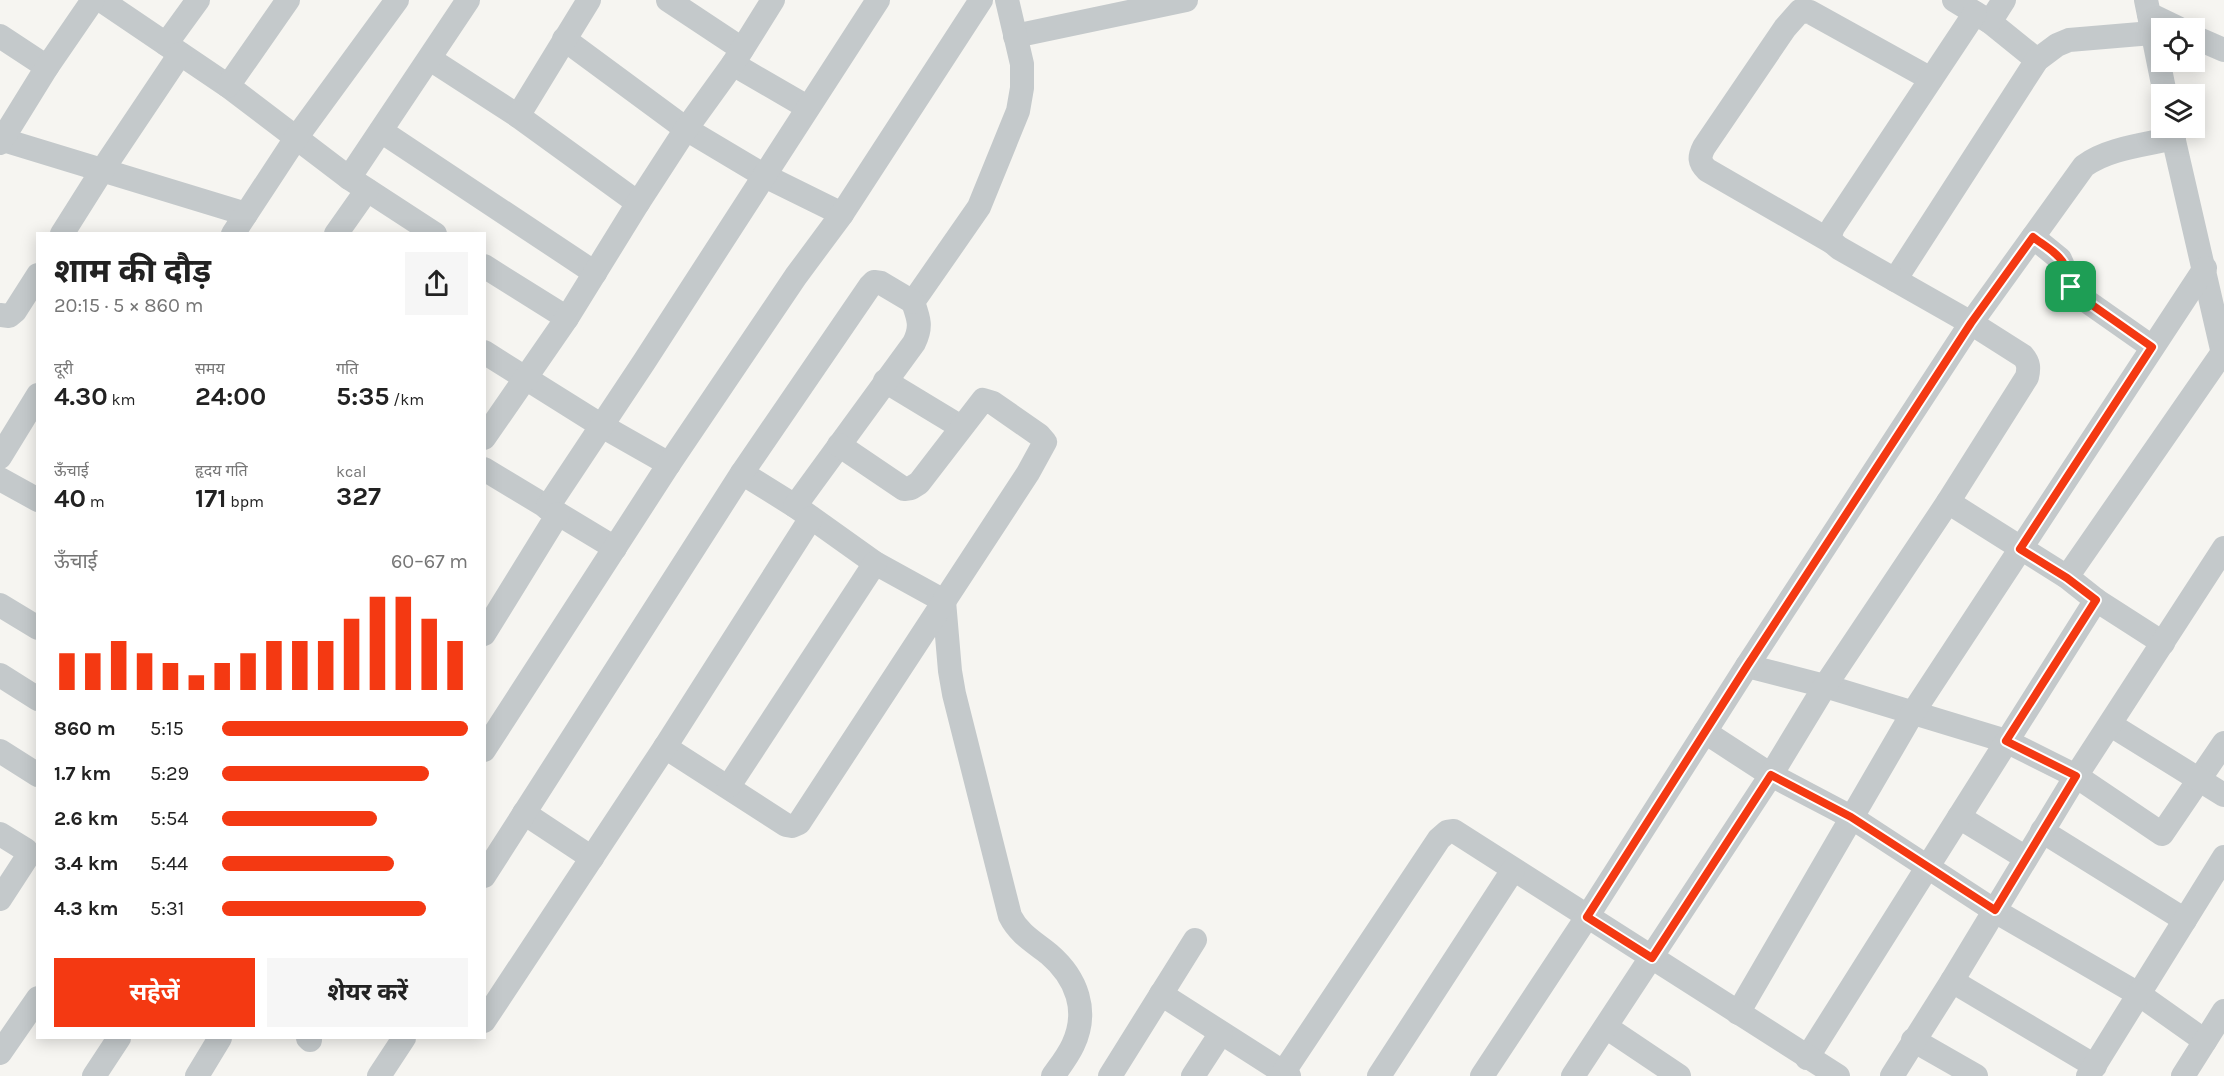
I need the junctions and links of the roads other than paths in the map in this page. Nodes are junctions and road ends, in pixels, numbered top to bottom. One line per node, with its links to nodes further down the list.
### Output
1 (93, 0): 25 (street)
2 (101, 0): 21 (street)
3 (198, 0): 21 (street)
4 (288, 0): 28 (street)
5 (397, 0): 33 (street)
6 (468, 0): 23 (street)
7 (589, 0): 20 (street)
8 (668, 0): 22 (street)
9 (773, 0): 22 (street)
10 (878, 0): 29 (street)
11 (981, 0): 41 (street)
12 (1007, 0): 19 (street)
13 (1186, 0): 19 (street)
14 (1954, 0): 17 (street)
15 (2004, 0): 17 (street)
16 (2149, 16): 24 (street); 27 (street)
17 (1983, 17): 24 (street); 26 (street)
18 (0, 36): 25 (street)
19 (1015, 36): 53 (street)
20 (564, 39): 30 (street); 31 (street)
21 (173, 49): 28 (street); 37 (street)
22 (737, 57): 29 (street); 31 (street)
23 (430, 59): 30 (street); 32 (street)
24 (2037, 60): 52 (street)
25 (47, 68): 36 (street)
26 (1931, 80): 47 (street); 47 (street)
27 (2163, 84)
28 (228, 86): 33 (street)
29 (807, 107): 38 (street)
30 (518, 116): 40 (street)
31 (686, 129): 38 (street); 40 (street)
32 (381, 131): 39 (street); 50 (street)
33 (296, 138): 39 (street); 42 (street)
34 (2157, 138): 46 (street)
35 (2174, 138): 48 (street)
36 (1, 140): 37 (street)
37 (103, 169): 42 (street); 43 (street)
38 (763, 175): 41 (street); 63 (street)
39 (358, 184): 44 (street); 45 (street)
40 (638, 203): 50 (street)
41 (842, 214): 68 (street)
42 (239, 224)
43 (63, 232)
44 (337, 232)
45 (432, 232)
46 (2033, 237): 56 (street); 57 (street)
47 (1832, 242): 52 (street)
48 (2205, 268): 57 (street); 59 (street)
49 (486, 270): 55 (street)
50 (595, 273): 55 (street)
51 (36, 277): 54 (street)
52 (1895, 280): 56 (street)
53 (913, 302): 61 (street); 70 (street)
54 (0, 315)
55 (567, 318): 60 (street)
56 (1971, 323): 73 (street); 87 (street)
57 (2152, 347): 78 (street)
58 (486, 353): 60 (street)
59 (2223, 355): 80 (street)
60 (525, 378): 63 (street); 65 (street)
61 (885, 381): 64 (street); 66 (street)
62 (36, 398): 67 (street)
63 (602, 426): 68 (street); 74 (street)
64 (961, 427): 66 (street); 82 (street)
65 (486, 435)
66 (839, 445): 75 (street)
67 (0, 457)
68 (669, 464): 76 (street)
69 (486, 471): 74 (street)
70 (742, 473): 75 (street); 105 (street)
71 (0, 479): 72 (street)
72 (36, 499)
73 (1948, 502): 78 (street); 89 (street)
74 (552, 511): 76 (street); 85 (street)
75 (803, 512): 79 (street); 97 (street)
76 (615, 548): 96 (street)
77 (2224, 548): 86 (street)
78 (2020, 549): 80 (street); 91 (street)
79 (875, 563): 82 (street); 103 (street)
80 (2067, 578): 81 (street)
81 (2096, 600): 86 (street); 94 (street)
82 (944, 602): 103 (street); 144 (street)
83 (0, 605): 84 (street)
84 (36, 627)
85 (486, 630)
86 (2163, 643): 92 (street)
87 (1747, 666): 89 (street); 93 (street)
88 (0, 675): 90 (street)
89 (1825, 686): 91 (street); 100 (street)
90 (36, 698)
91 (1912, 714): 94 (street); 106 (street)
92 (2111, 725): 101 (street); 102 (street)
93 (1705, 732): 100 (street); 118 (street)
94 (2006, 741): 101 (street); 107 (street)
95 (2224, 743): 102 (street)
96 (486, 747)
97 (665, 747): 103 (street); 111 (street)
98 (0, 752): 99 (street)
99 (36, 774)
100 (1771, 775): 106 (street); 121 (street)
101 (2076, 776): 102 (street); 108 (street)
102 (2200, 780): 104 (street)
103 (729, 786)
104 (2224, 795)
105 (524, 813): 111 (street); 115 (street)
106 (1851, 817): 113 (street); 127 (street)
107 (1959, 817): 112 (street); 113 (street)
108 (2042, 831): 112 (street); 119 (street)
109 (0, 834): 116 (street)
110 (2224, 857): 119 (street)
111 (592, 858): 128 (street)
112 (2026, 858): 117 (street)
113 (1928, 866): 117 (street); 137 (street)
114 (1513, 870): 118 (street); 139 (street); 147 (street)
115 (486, 873)
116 (0, 899)
117 (1995, 910): 122 (street); 124 (street)
118 (1587, 917): 121 (street); 148 (street)
119 (2185, 921): 124 (street)
120 (1195, 940): 123 (street)
121 (1652, 958): 127 (street); 129 (street)
122 (1952, 981): 134 (street); 138 (street)
123 (1161, 994): 130 (street); 145 (street)
124 (2140, 995): 135 (street); 138 (street)
125 (36, 1001): 136 (street)
126 (2224, 1011): 135 (street)
127 (1738, 1012): 137 (street)
128 (486, 1018)
129 (1606, 1027): 140 (street); 149 (street)
130 (1221, 1033): 139 (street); 146 (street)
131 (118, 1039): 141 (street)
132 (219, 1039): 142 (street)
133 (403, 1039): 143 (street)
134 (1913, 1040): 151 (street); 152 (street)
135 (2205, 1041): 153 (street)
136 (0, 1053)
137 (1807, 1058): 150 (street)
138 (2092, 1071)
139 (1284, 1075)
140 (1677, 1075)
141 (94, 1076)
142 (196, 1076)
143 (379, 1076)
144 (1053, 1076)
145 (1110, 1076)
146 (1193, 1076)
147 (1378, 1076)
148 (1482, 1076)
149 (1573, 1076)
150 (1838, 1076)
151 (1892, 1076)
152 (1976, 1076)
153 (2183, 1076)

